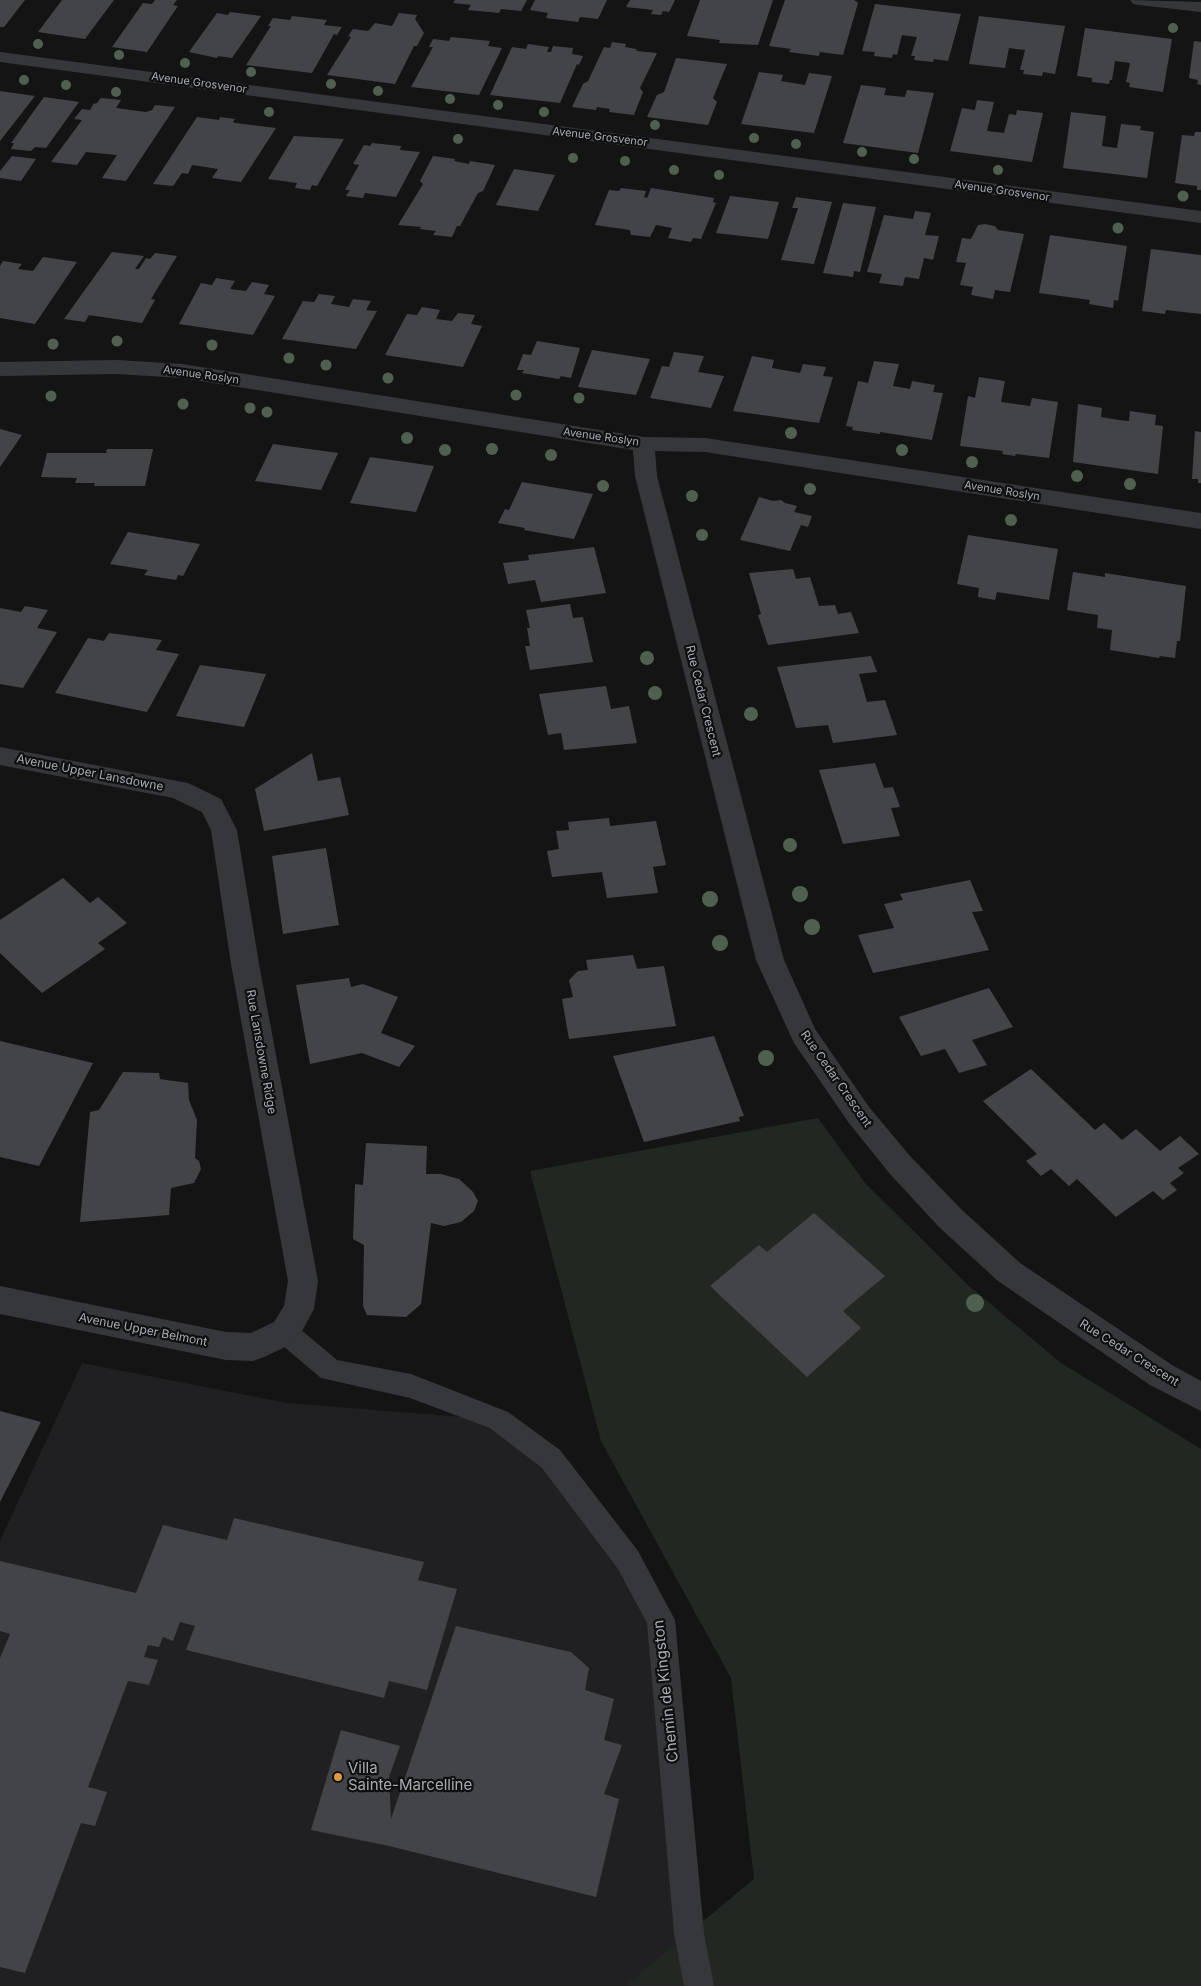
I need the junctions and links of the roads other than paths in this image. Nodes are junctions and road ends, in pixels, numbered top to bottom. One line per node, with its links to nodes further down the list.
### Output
1 (1138, 0): 2 (street)
2 (1201, 7)
3 (0, 56): 4 (street, Avenue Grosvenor)
4 (1201, 218)
5 (0, 369): 6 (street, Avenue Roslyn)
6 (644, 444): 7 (street, Avenue Roslyn); 12 (street, Rue Cedar Crescent)
7 (1201, 521)
8 (0, 756): 9 (street, Avenue Upper Lansdowne)
9 (179, 790): 11 (street, Rue Lansdowne Ridge)
10 (0, 1300): 11 (street, Avenue Upper Belmont)
11 (285, 1332): 13 (lane, Chemin de Kingston)
12 (1201, 1397)
13 (699, 1986)

